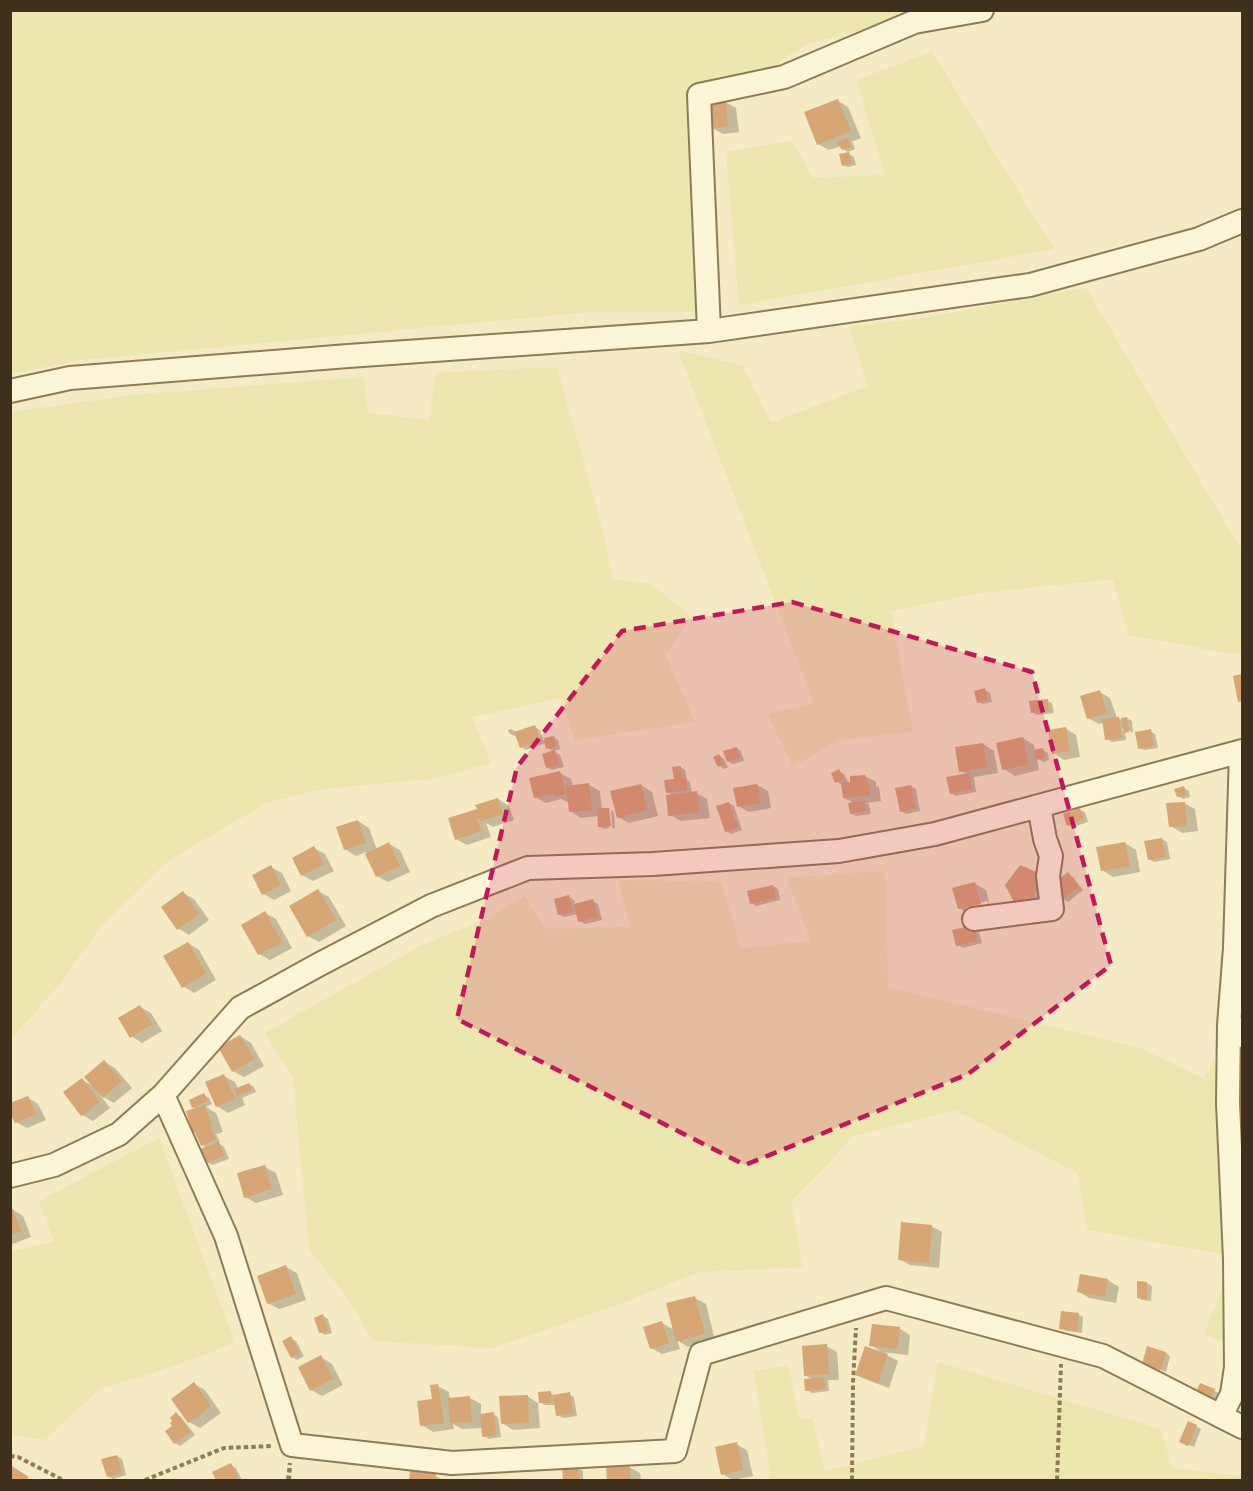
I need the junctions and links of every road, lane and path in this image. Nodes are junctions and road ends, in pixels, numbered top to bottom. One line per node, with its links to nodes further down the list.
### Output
1 (982, 10): 3 (street)
2 (1242, 221): 3 (street)
3 (709, 331): 4 (street)
4 (10, 391)
5 (1242, 752): 6 (street); 8 (street)
6 (1039, 806): 7 (street); 9 (street)
7 (974, 919)
8 (1238, 1030): 13 (street)
9 (163, 1095): 10 (street); 15 (street)
10 (10, 1176)
11 (857, 1307): 12 (street); 15 (street); 19 (path)
12 (1062, 1345): 13 (street); 20 (path)
13 (1221, 1416): 14 (street)
14 (1242, 1427)
15 (292, 1445): 18 (path)
16 (10, 1456): 17 (path)
17 (63, 1480)
18 (145, 1480)
19 (852, 1480)
20 (1057, 1480)

